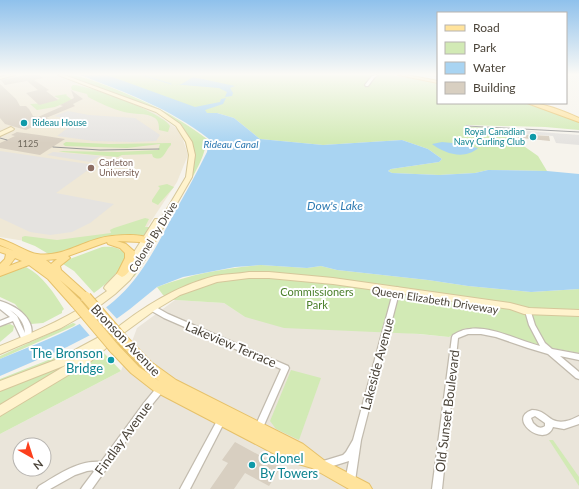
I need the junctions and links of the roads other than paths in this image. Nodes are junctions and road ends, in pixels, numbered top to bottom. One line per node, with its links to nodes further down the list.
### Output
1 (123, 98): 8 (main road, Colonel By Drive)
2 (533, 104): 3 (main road)
3 (579, 120)
4 (0, 126): 5 (main road)
5 (2, 133)
6 (0, 242): 11 (main road, Bronson Avenue)
7 (111, 242): 8 (main road); 13 (main road); 15 (main road)
8 (147, 242): 11 (main road); 15 (main road, Colonel By Drive); 24 (main road, Colonel By Drive)
9 (0, 250): 10 (main road, Bronson Avenue)
10 (11, 253): 11 (main road, Bronson Avenue); 12 (main road)
11 (33, 259): 13 (main road, Bronson Avenue); 14 (main road); 31 (main road, Bronson Avenue, bridge)
12 (0, 268)
13 (56, 270): 23 (main road, Bronson Avenue, bridge)
14 (0, 273)
15 (122, 274): 24 (main road, Colonel By Drive)
16 (396, 291): 18 (main road, Queen Elizabeth Driveway); 19 (main road, Queen Elizabeth Driveway); 37 (street, Lakeside Avenue)
17 (0, 304): 21 (street); 24 (street)
18 (152, 308): 23 (main road, Queen Elizabeth Driveway); 36 (street, Lakeview Terrace)
19 (528, 311): 20 (main road, Queen Elizabeth Driveway); 27 (street)
20 (579, 313)
21 (15, 318): 22 (street); 24 (street)
22 (0, 324)
23 (123, 334): 30 (main road, Queen Elizabeth Driveway); 32 (main road, Queen Elizabeth Driveway); 33 (main road, Bronson Avenue)
24 (27, 336): 25 (main road, Colonel By Drive); 26 (main road, Colonel By Drive)
25 (0, 344)
26 (0, 350)
27 (551, 351): 28 (street); 29 (street); 45 (street, Old Sunset Boulevard)
28 (579, 357)
29 (579, 376)
30 (0, 386)
31 (160, 388): 33 (main road, Bronson Avenue); 38 (street, Findlay Avenue)
32 (0, 411)
33 (224, 416): 36 (main road, Bronson Avenue); 43 (street)
34 (579, 420): 35 (street)
35 (549, 422)
36 (256, 432): 39 (main road, Bronson Avenue)
37 (357, 440): 39 (street, Lakeside Avenue); 40 (street, Lakeside Avenue)
38 (103, 466): 41 (street); 42 (street, Findlay Avenue)
39 (320, 466): 40 (main road, Bronson Avenue)
40 (350, 482): 44 (main road, Bronson Avenue)
41 (42, 489)
42 (86, 489)
43 (185, 489)
44 (364, 489)
45 (438, 489)

